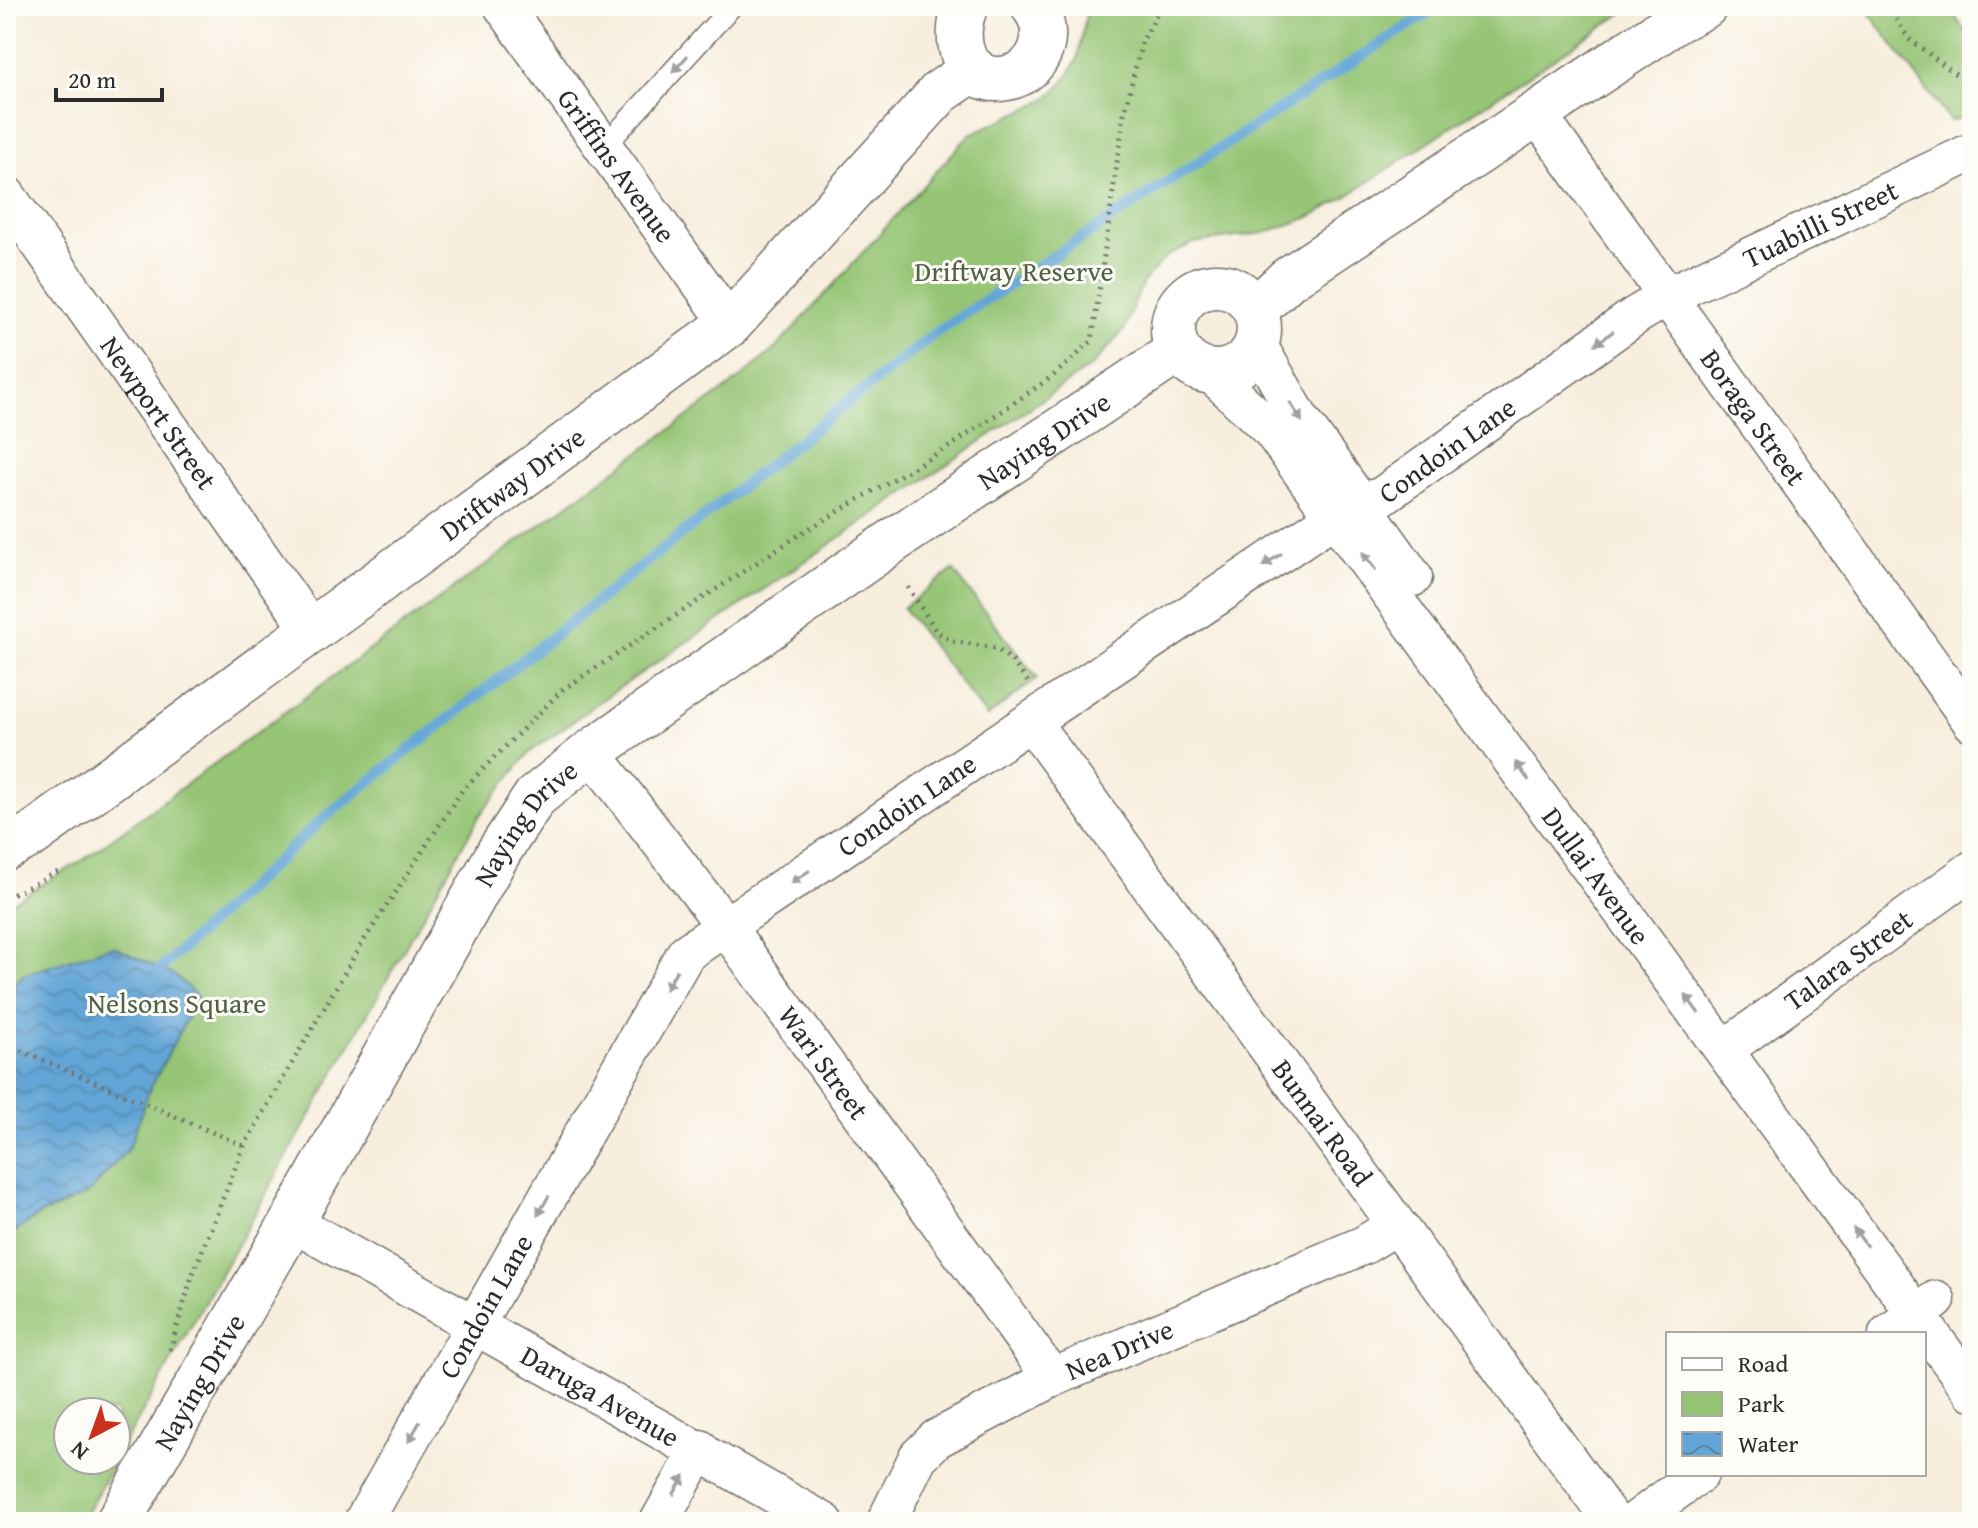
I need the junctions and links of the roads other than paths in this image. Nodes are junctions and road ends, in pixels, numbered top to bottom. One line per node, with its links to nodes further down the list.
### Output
1 (503, 6): 8 (street, Griffins Avenue)
2 (732, 6): 8 (lane, one-way to 8)
3 (1033, 6): 6 (street)
4 (1705, 6): 7 (street)
5 (958, 12): 6 (street)
6 (974, 69): 12 (street, Driftway Drive)
7 (1536, 113): 11 (street, Boraga Street); 13 (street)
8 (605, 146): 12 (street, Griffins Avenue)
9 (1972, 152): 11 (street, Tuabilli Street)
10 (6, 195): 16 (street, Newport Street)
11 (1670, 295): 15 (street, Condoin Lane, one-way to 15); 18 (street, Boraga Street)
12 (730, 324): 16 (street, Driftway Drive)
13 (1256, 327): 14 (street); 14 (street); 15 (street, Dullai Avenue, one-way to 15)
14 (1194, 362): 15 (street, Dullai Avenue); 19 (street, Naying Drive)
15 (1347, 509): 17 (street, Condoin Lane, one-way to 17); 23 (street, Dullai Avenue)
16 (312, 631): 20 (street, Driftway Drive)
17 (1032, 706): 22 (street, Condoin Lane, one-way to 22); 25 (street, Bunnai Road)
18 (1972, 722)
19 (591, 752): 22 (street, Wari Street); 24 (street, Naying Drive)
20 (6, 848)
21 (1972, 870): 23 (street, Talara Street)
22 (726, 927): 27 (street, Condoin Lane, one-way to 27); 31 (street, Wari Street)
23 (1736, 1043): 26 (street, Dullai Avenue)
24 (292, 1222): 27 (street, Daruga Avenue); 35 (street, Naying Drive)
25 (1395, 1226): 31 (street, Nea Drive); 40 (street, Bunnai Road)
26 (1913, 1316): 28 (street, Dullai Avenue); 30 (street, Dullai Avenue)
27 (476, 1324): 33 (street, Daruga Avenue); 36 (street, Condoin Lane, one-way to 36)
28 (1926, 1332)
29 (1926, 1333): 32 (street, Dullai Avenue)
30 (1972, 1348)
31 (1052, 1378): 39 (street, Nea Drive)
32 (1972, 1391)
33 (700, 1449): 37 (street, one-way to 33); 38 (street, Daruga Avenue)
34 (1696, 1476): 41 (street)
35 (118, 1522)
36 (363, 1522)
37 (659, 1522)
38 (824, 1522)
39 (886, 1522)
40 (1613, 1522)
41 (1634, 1522)

